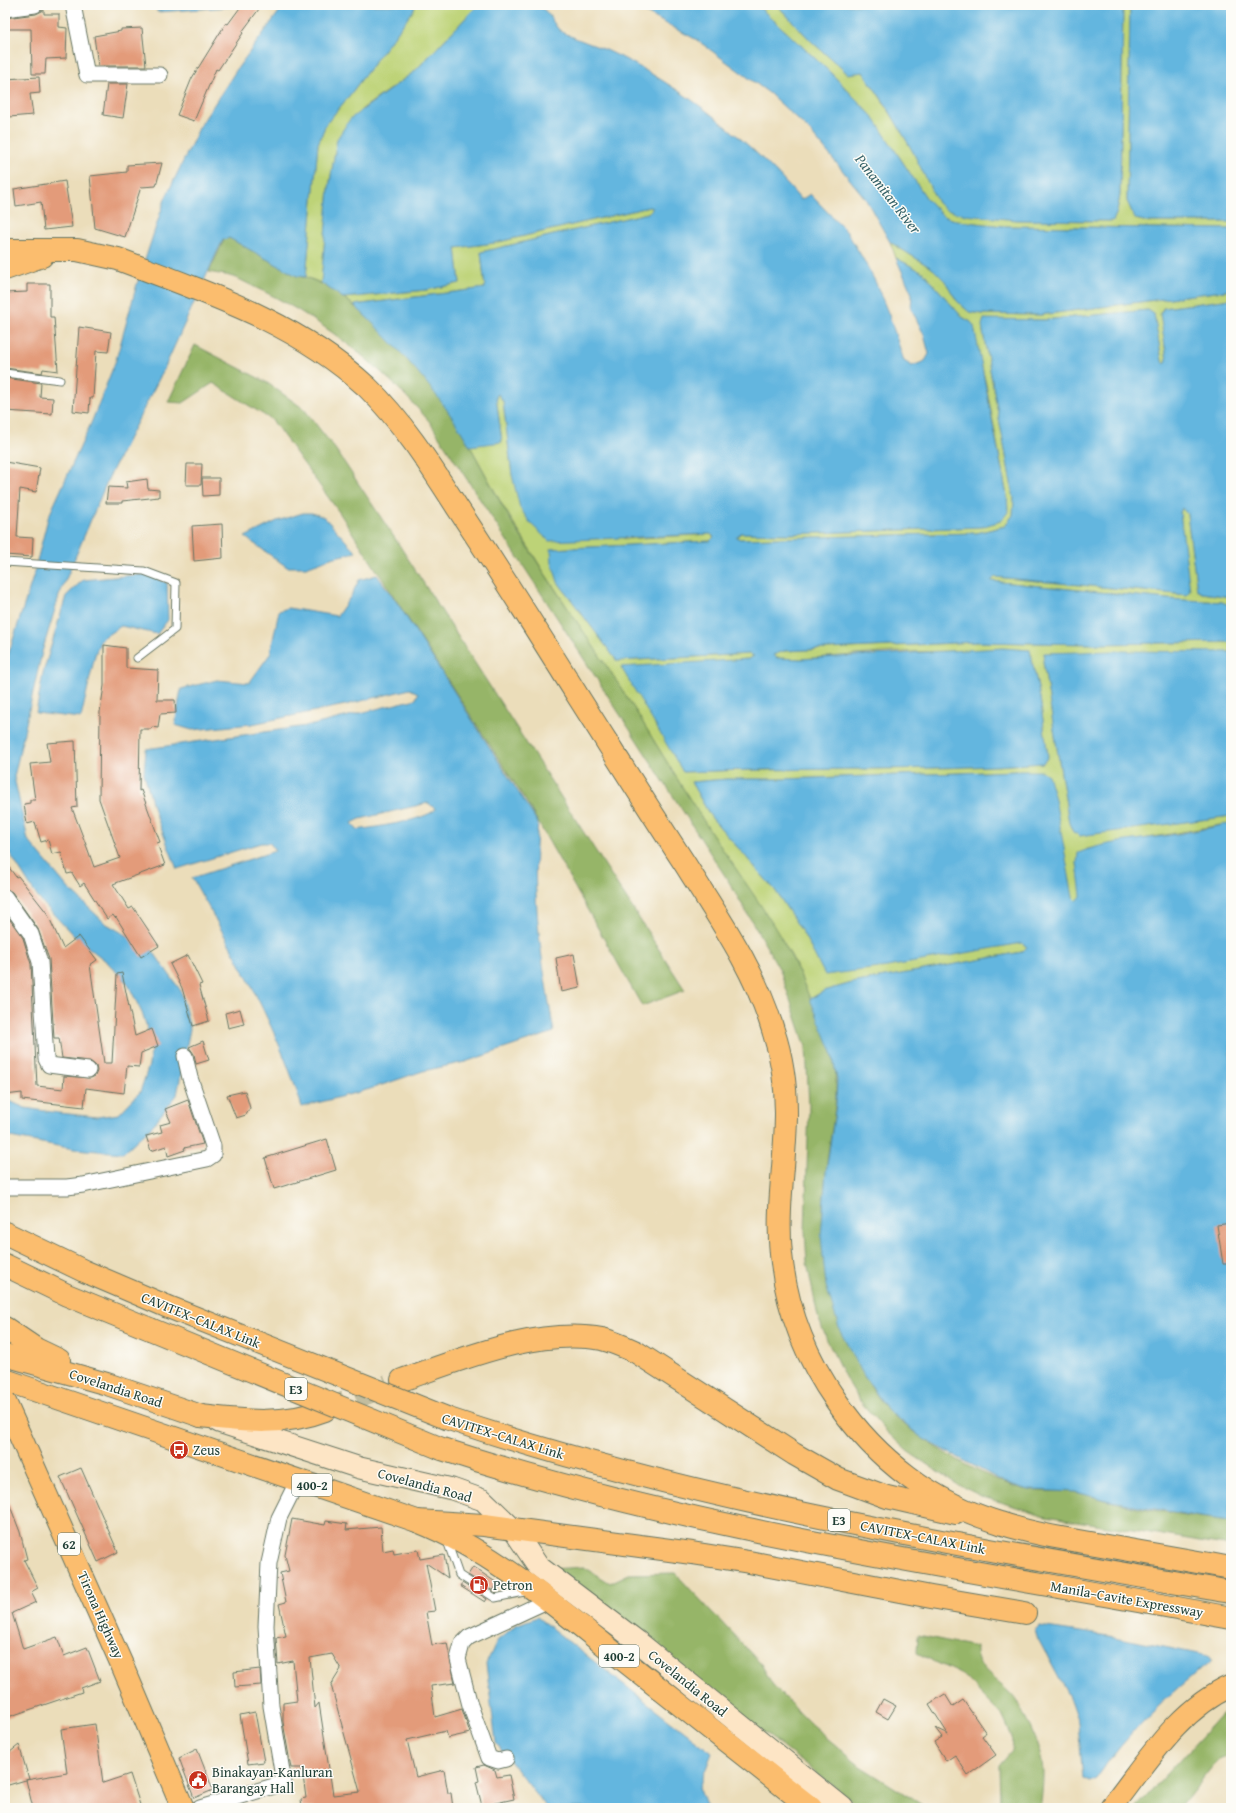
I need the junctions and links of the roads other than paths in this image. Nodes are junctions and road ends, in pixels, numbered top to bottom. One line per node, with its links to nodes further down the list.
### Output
1 (35, 5): 3 (street)
2 (73, 5): 4 (street)
3 (5, 9)
4 (160, 75)
5 (5, 250): 6 (main road)
6 (58, 250): 7 (main road); 28 (main road)
7 (5, 269)
8 (5, 373): 9 (lane)
9 (60, 380)
10 (5, 562): 11 (lane)
11 (137, 658)
12 (5, 897): 14 (street)
13 (185, 1056): 15 (street)
14 (88, 1070)
15 (5, 1187)
16 (5, 1233): 31 (main road, CAVITEX–CALAX Link / E3, bridge)
17 (5, 1265): 33 (main road, CAVITEX–CALAX Link / E3, bridge)
18 (5, 1328): 22 (main road, 400-2)
19 (5, 1355): 22 (main road, Covelandia Road / 400-2)
20 (5, 1380): 26 (main road, Covelandia Road / 400-2)
21 (402, 1380): 28 (main road)
22 (107, 1384): 25 (main road, Covelandia Road / 400-2)
23 (5, 1402): 40 (main road, Tirona Highway / 62)
24 (325, 1410): 25 (main road)
25 (201, 1416): 29 (main road, Covelandia Road / 400-2)
26 (298, 1480): 27 (main road, Covelandia Road / 400-2); 41 (street)
27 (417, 1521): 29 (main road); 30 (main road, Covelandia Road / 400-2)
28 (998, 1523): 32 (main road)
29 (513, 1529): 36 (main road); 43 (main road, Covelandia Road / 400-2)
30 (445, 1533): 35 (main road, Covelandia Road / 400-2); 35 (lane)
31 (1027, 1557): 34 (main road, Manila–Cavite Expressway / E3)
32 (1231, 1568)
33 (1022, 1581): 37 (main road, Manila–Cavite Expressway / E3)
34 (1231, 1592)
35 (541, 1595): 39 (street); 42 (main road, Covelandia Road / 400-2)
36 (1026, 1613)
37 (1231, 1618)
38 (1231, 1686): 44 (main road)
39 (506, 1759)
40 (183, 1808)
41 (200, 1808)
42 (811, 1808)
43 (843, 1808)
44 (1111, 1808)

